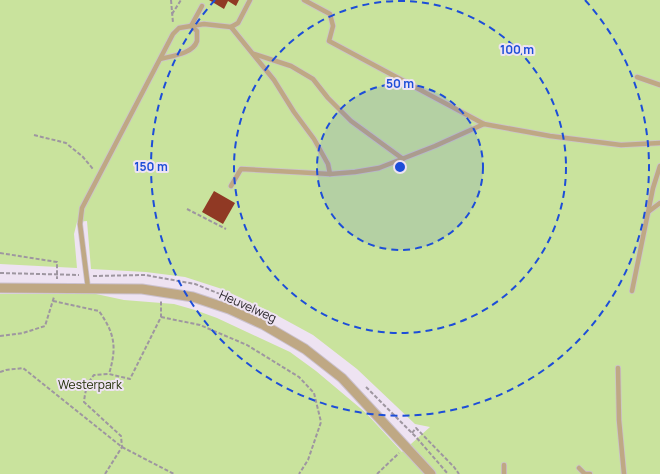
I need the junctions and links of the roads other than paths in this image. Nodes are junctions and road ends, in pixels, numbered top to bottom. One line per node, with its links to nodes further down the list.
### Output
1 (250, 0): 5 (lane)
2 (304, 0): 10 (lane)
3 (202, 6): 4 (lane)
4 (191, 26): 5 (lane); 7 (lane); 7 (lane)
5 (231, 27): 6 (lane)
6 (254, 54): 12 (lane); 14 (lane)
7 (160, 59): 19 (lane)
8 (637, 77): 9 (lane)
9 (660, 85)
10 (484, 124): 11 (lane); 12 (lane)
11 (660, 143)
12 (403, 159): 14 (lane)
13 (660, 166): 17 (lane)
14 (330, 174): 15 (lane)
15 (231, 186)
16 (660, 203): 17 (lane)
17 (648, 212): 20 (lane)
18 (0, 288): 19 (street, Heuvelweg)
19 (88, 288): 24 (street, Heuvelweg)
20 (632, 291)
21 (618, 368): 28 (lane)
22 (504, 465): 25 (lane)
23 (579, 468): 26 (lane)
24 (431, 474)
25 (504, 474)
26 (585, 474): 27 (lane)
27 (590, 474)
28 (624, 474)

